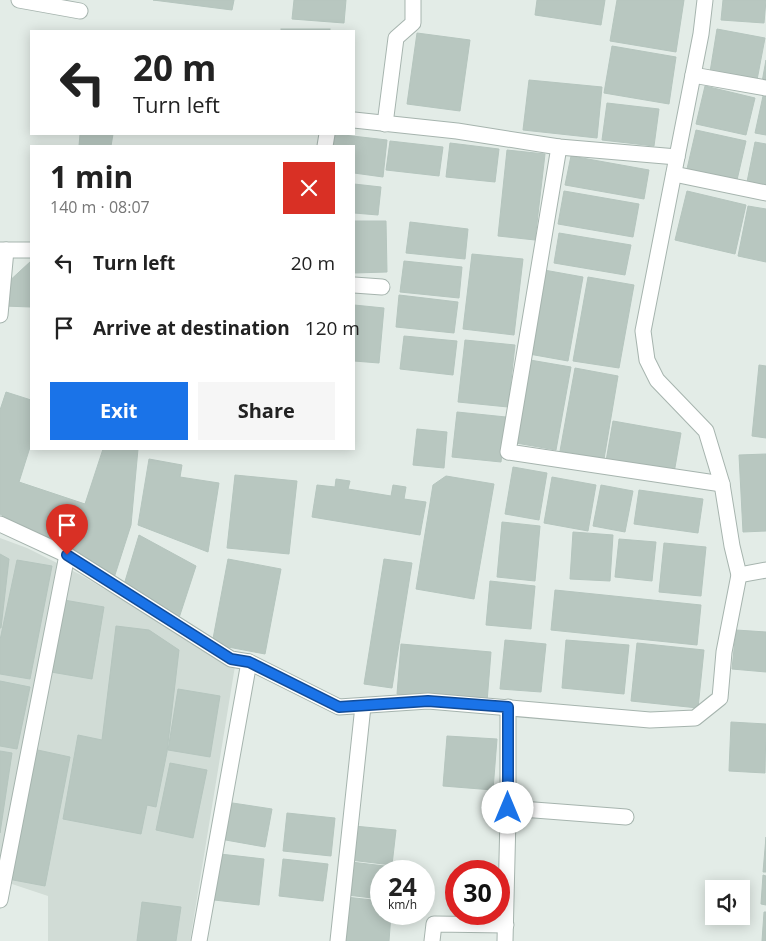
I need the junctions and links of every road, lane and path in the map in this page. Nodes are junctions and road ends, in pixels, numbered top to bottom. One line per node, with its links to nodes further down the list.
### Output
1 (20, 0): 4 (street)
2 (413, 0): 8 (street)
3 (704, 0): 5 (street)
4 (80, 11)
5 (693, 75): 6 (street); 10 (street)
6 (766, 88)
7 (355, 120): 8 (street)
8 (385, 124): 9 (street)
9 (559, 147): 10 (street); 18 (street)
10 (677, 157): 11 (street)
11 (674, 174): 12 (street); 18 (street)
12 (766, 193)
13 (3, 250): 14 (street); 17 (street)
14 (30, 250)
15 (355, 284): 16 (street)
16 (382, 287)
17 (0, 315)
18 (722, 484): 22 (street)
19 (0, 524): 20 (street)
20 (67, 555): 23 (street); 29 (street)
21 (766, 570): 22 (street)
22 (739, 575): 25 (street)
23 (249, 662): 24 (street); 32 (street)
24 (363, 706): 25 (street); 33 (street)
25 (508, 707): 26 (street)
26 (508, 808): 27 (street); 28 (street)
27 (626, 817)
28 (507, 860)
29 (0, 900)
30 (445, 924): 34 (street)
31 (506, 925): 35 (street)
32 (199, 941)
33 (338, 941)
34 (432, 941)
35 (505, 941)

